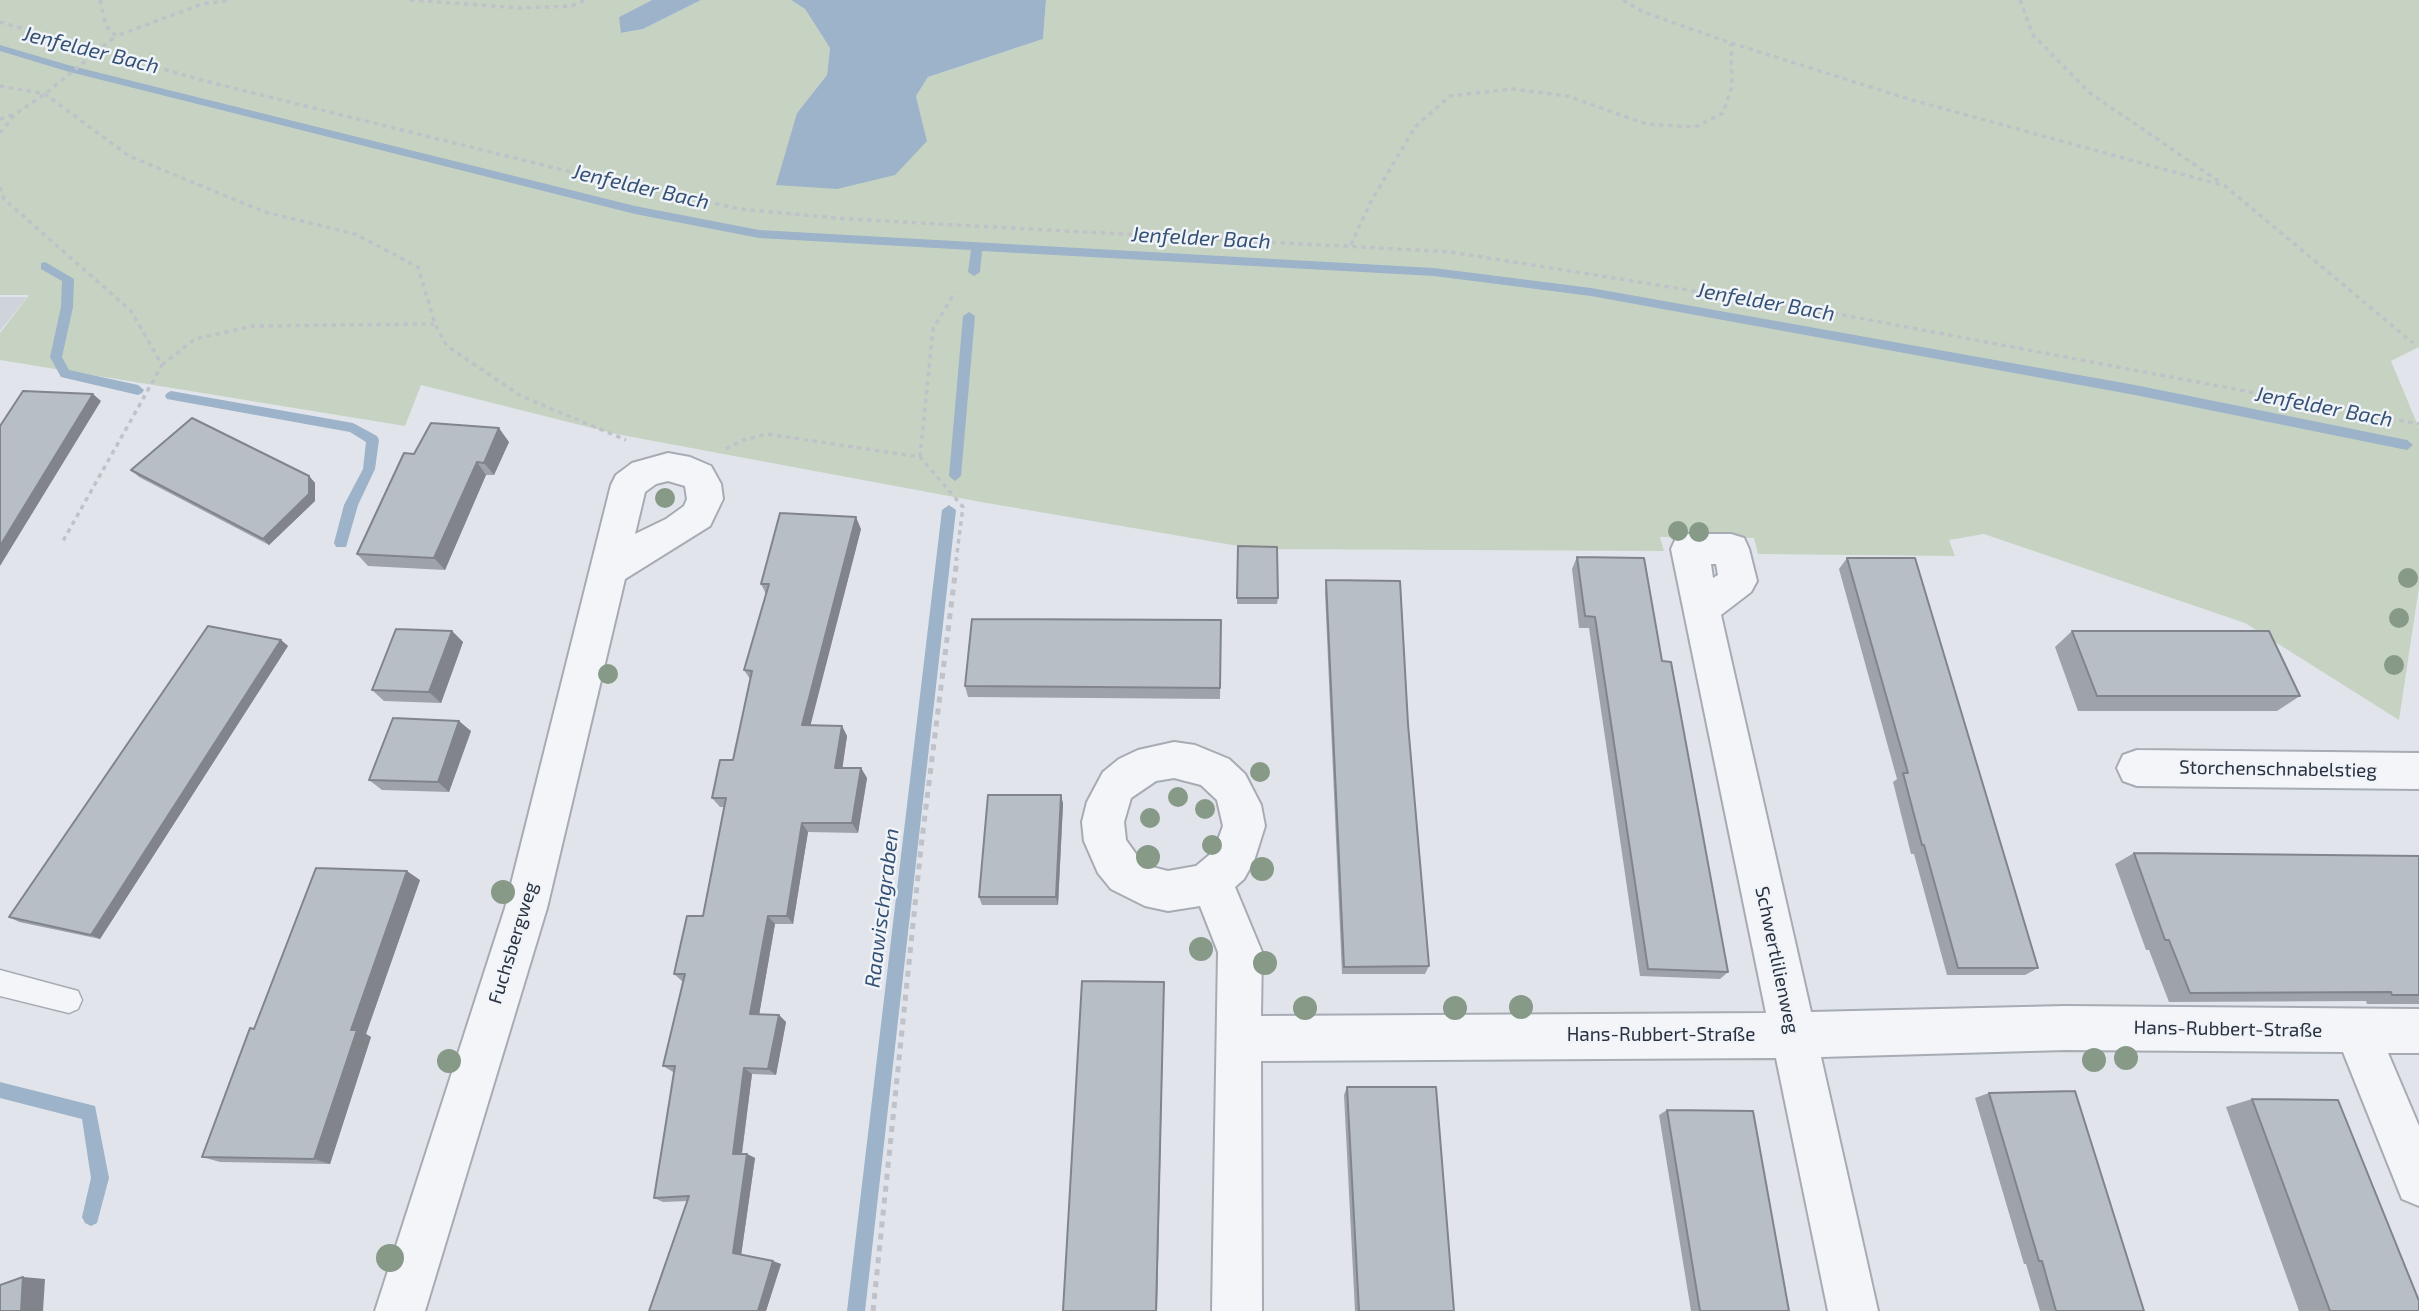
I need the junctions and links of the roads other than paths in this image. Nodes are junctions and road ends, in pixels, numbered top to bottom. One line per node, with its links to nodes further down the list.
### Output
1 (609, 570): 1 (street, Fuchsbergweg); 13 (street, Fuchsbergweg)
2 (1701, 609): 10 (street, Schwertlilienweg)
3 (2137, 768): 4 (street, Storchenschnabelstieg)
4 (2419, 771)
5 (1212, 880): 11 (street)
6 (0, 982): 7 (lane)
7 (69, 1000)
8 (2356, 1030): 9 (street, Hans-Rubbert-Straße); 10 (street, Hans-Rubbert-Straße); 12 (street)
9 (2419, 1031)
10 (1793, 1034): 11 (street, Hans-Rubbert-Straße); 15 (street, Schwertlilienweg)
11 (1238, 1038): 14 (street)
12 (2419, 1182)
13 (400, 1311)
14 (1237, 1311)
15 (1853, 1311)

